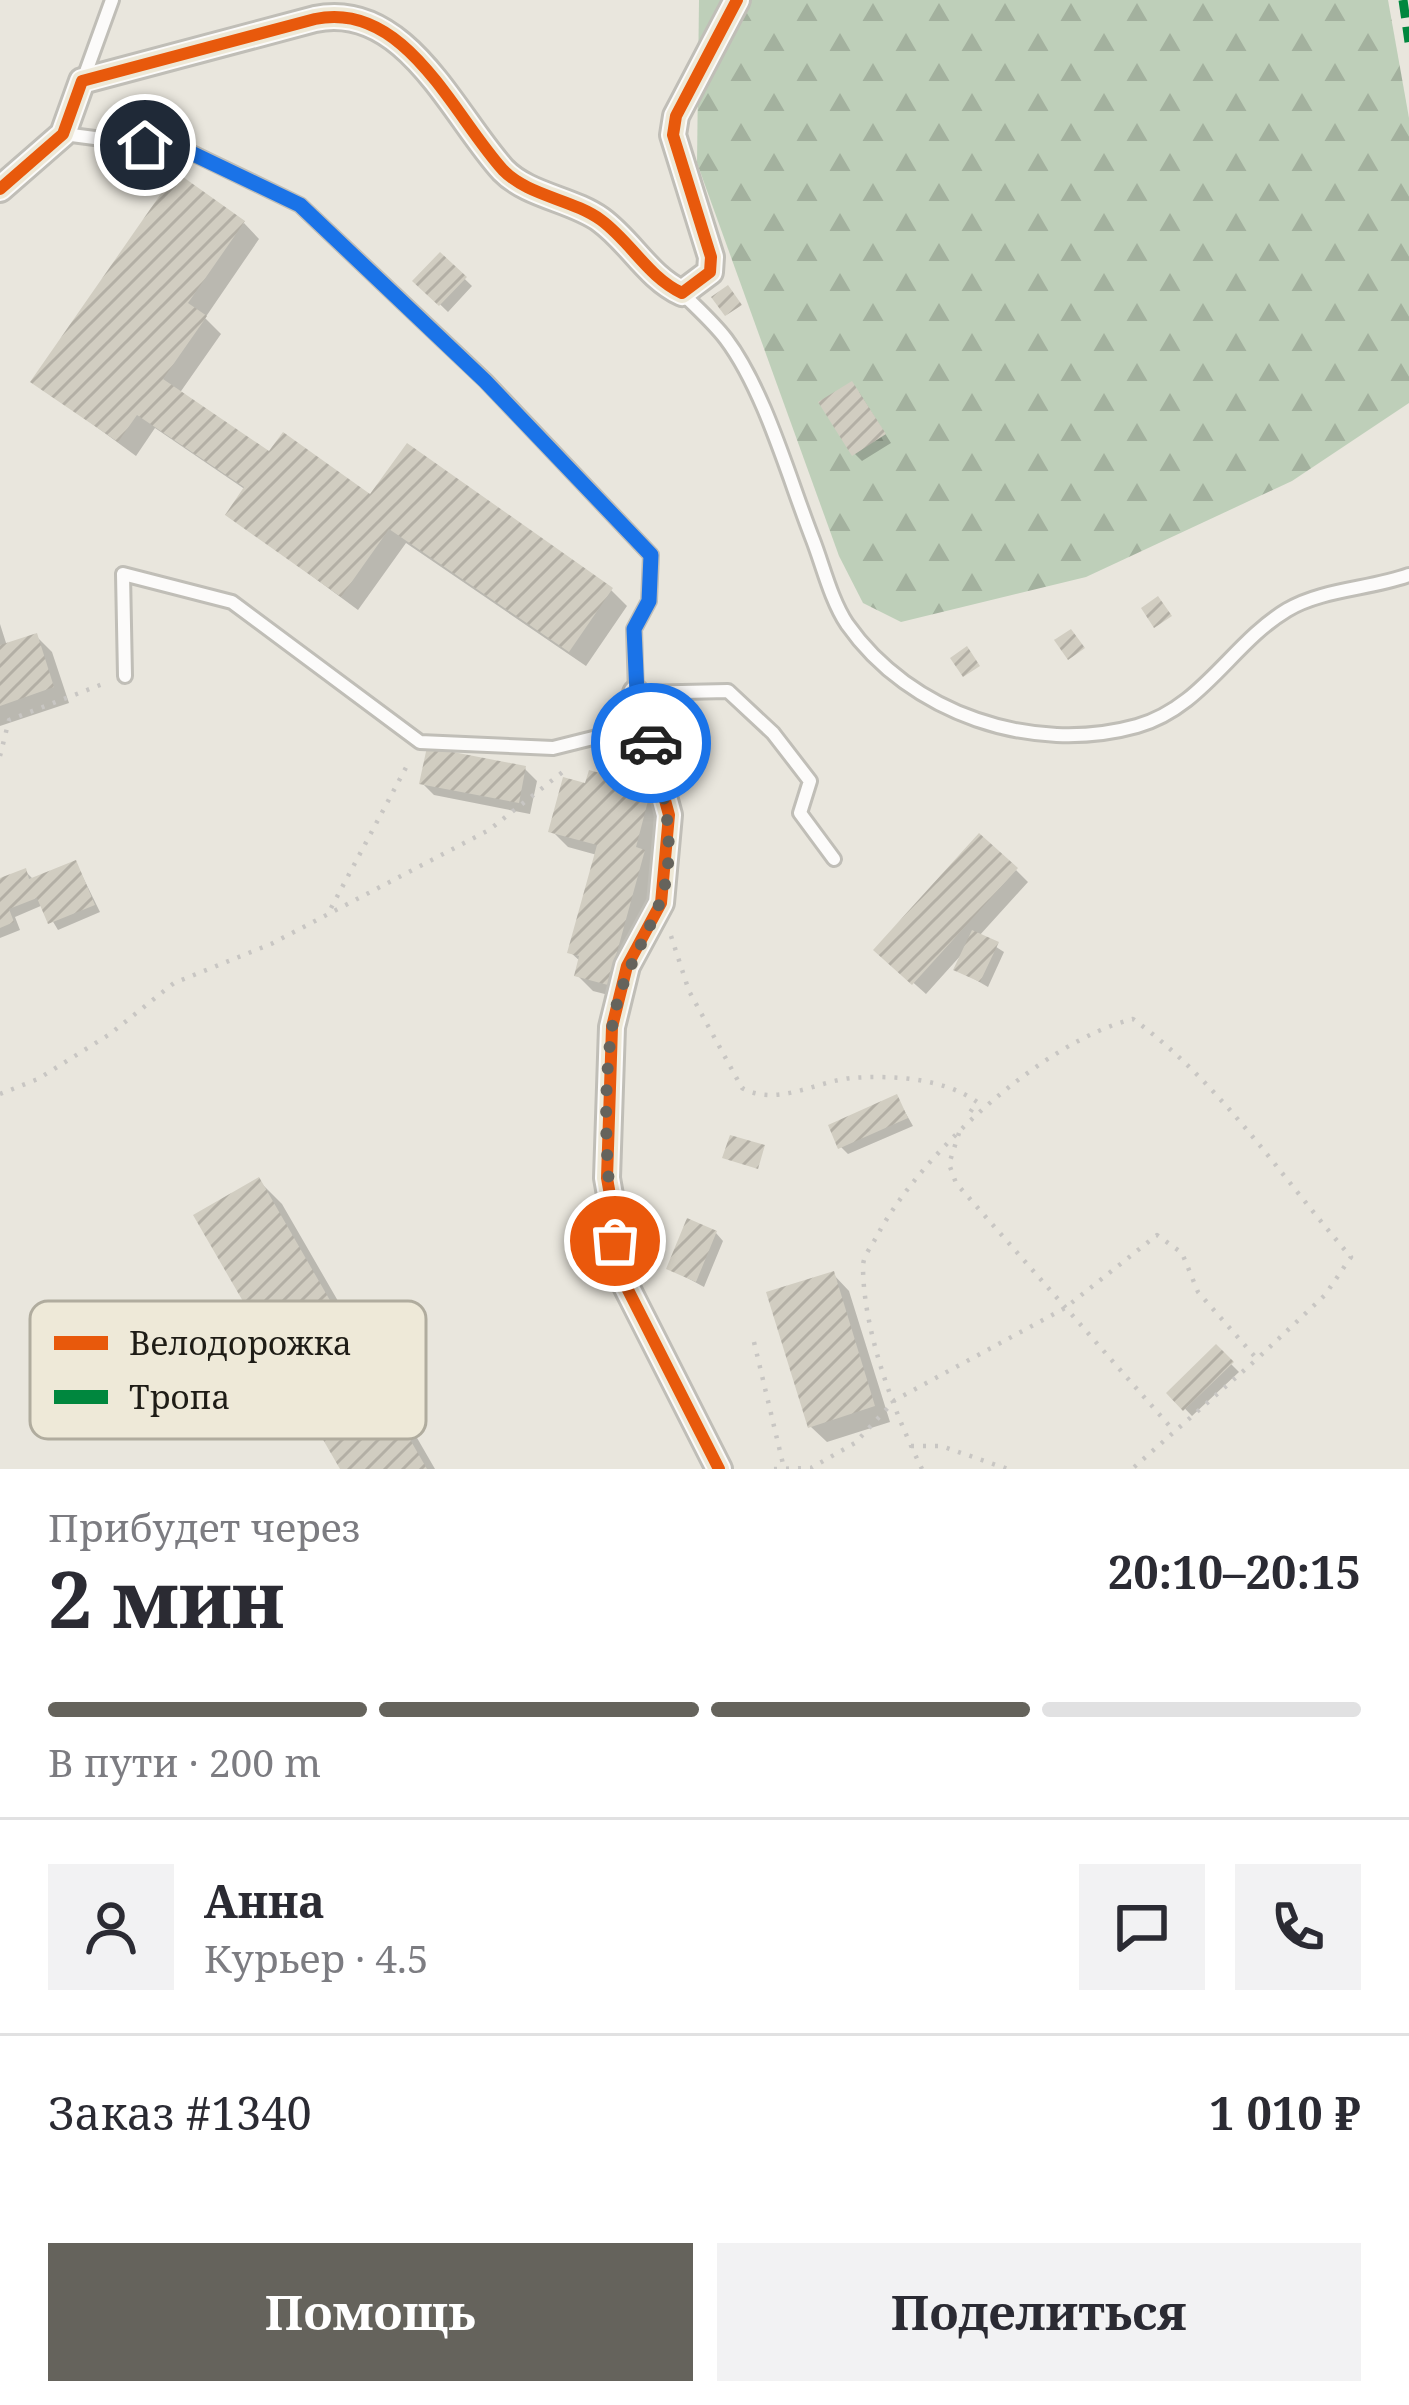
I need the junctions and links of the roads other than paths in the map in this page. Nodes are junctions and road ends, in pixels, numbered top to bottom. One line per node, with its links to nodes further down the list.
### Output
1 (112, 0): 3 (lane)
2 (737, 0): 6 (street)
3 (82, 81): 4 (street); 6 (street)
4 (63, 134): 5 (street); 9 (lane)
5 (0, 189)
6 (682, 293): 7 (lane)
7 (1409, 575)
8 (125, 676): 9 (lane)
9 (637, 693): 10 (lane); 11 (street)
10 (834, 859)
11 (719, 1469)

